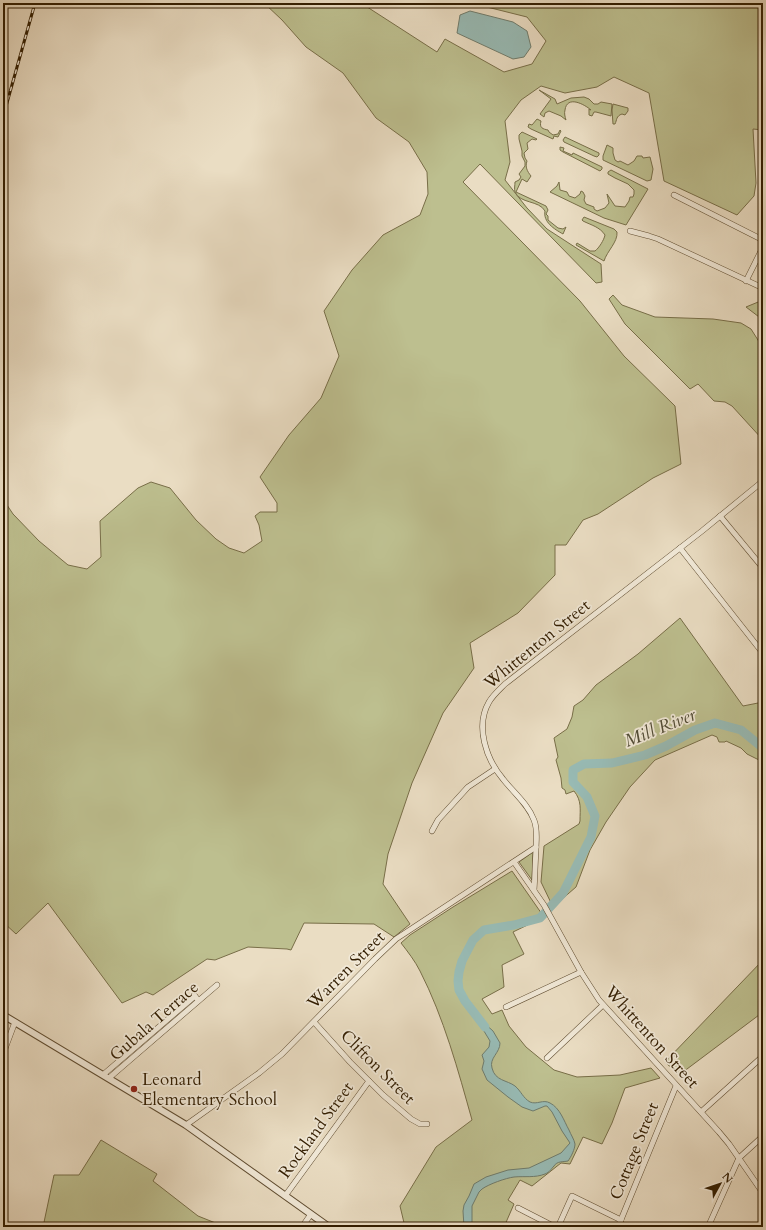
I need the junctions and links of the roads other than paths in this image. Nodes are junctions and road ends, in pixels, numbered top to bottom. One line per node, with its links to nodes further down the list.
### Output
1 (674, 195): 3 (street)
2 (630, 231): 5 (street)
3 (763, 240)
4 (763, 247): 5 (street)
5 (746, 281): 6 (street)
6 (763, 288)
7 (763, 481): 8 (street, Whittenton Street)
8 (720, 516): 9 (street, Whittenton Street); 10 (street)
9 (680, 548): 11 (street); 12 (street, Whittenton Street)
10 (763, 568)
11 (762, 652)
12 (495, 769): 13 (street); 14 (street, Whittenton Street)
13 (432, 831)
14 (536, 847): 15 (street, Warren Street); 16 (street, Whittenton Street)
15 (514, 862): 16 (street, Whittenton Street); 24 (street, Warren Street)
16 (534, 890): 17 (street, Whittenton Street)
17 (581, 972): 20 (street, Whittenton Street); 21 (street)
18 (216, 985): 19 (street, Gubala Terrace)
19 (198, 1000): 28 (street, Gubala Terrace); 28 (street, Gubala Terrace)
20 (603, 1005): 27 (street); 30 (street, Whittenton Street)
21 (506, 1007)
22 (3, 1015): 23 (street)
23 (15, 1022): 25 (street); 28 (street)
24 (314, 1022): 29 (street, Clifton Street); 32 (street, Warren Street)
25 (3, 1054)
26 (763, 1056): 31 (street)
27 (547, 1058)
28 (106, 1076): 32 (street)
29 (369, 1081): 33 (street, Clifton Street); 37 (street, Rockland Street)
30 (676, 1086): 31 (street, Whittenton Street); 40 (street, Cottage Street)
31 (701, 1112): 35 (street, Whittenton Street)
32 (186, 1124): 37 (street)
33 (426, 1124)
34 (763, 1136): 35 (street)
35 (739, 1158): 36 (street, Whittenton Street); 45 (street)
36 (763, 1193)
37 (285, 1196): 39 (street)
38 (518, 1208): 43 (street)
39 (311, 1214): 41 (street); 42 (street)
40 (621, 1220): 43 (street); 44 (street, Cottage Street)
41 (302, 1227)
42 (329, 1227)
43 (557, 1227)
44 (618, 1227)
45 (708, 1227)

